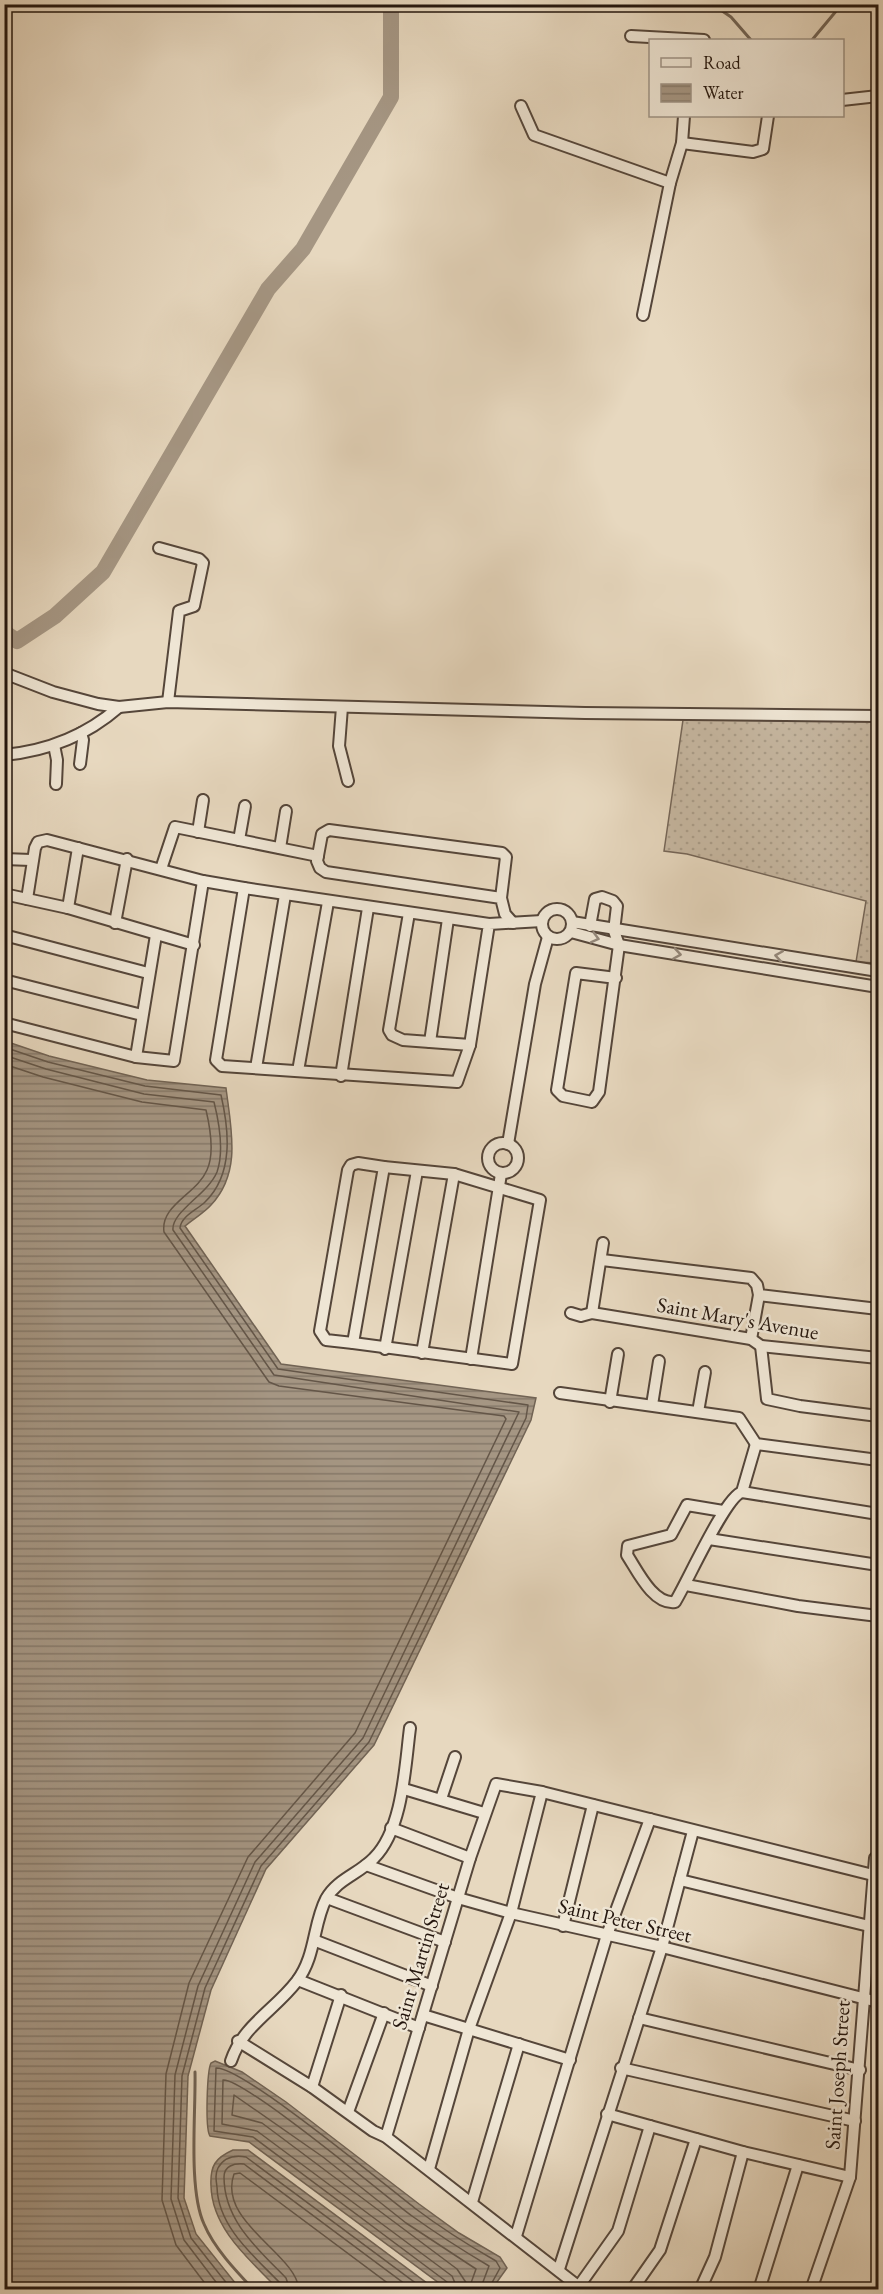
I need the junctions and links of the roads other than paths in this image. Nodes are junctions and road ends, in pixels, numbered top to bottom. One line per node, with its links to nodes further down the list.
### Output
1 (631, 36): 2 (street)
2 (685, 39)
3 (879, 96): 4 (street)
4 (844, 100)
5 (521, 106): 9 (street)
6 (684, 117): 8 (street)
7 (768, 117): 8 (street)
8 (682, 143): 9 (street)
9 (670, 183): 10 (street)
10 (643, 315)
11 (159, 548): 13 (street)
12 (4, 673): 14 (street)
13 (168, 702): 14 (street); 15 (street)
14 (119, 707): 17 (street)
15 (342, 707): 16 (street); 21 (street)
16 (879, 716)
17 (81, 733): 18 (street); 20 (street)
18 (54, 745): 19 (street); 22 (street)
19 (4, 755)
20 (80, 764)
21 (348, 781)
22 (56, 784)
23 (203, 800): 26 (street)
24 (244, 806): 27 (street)
25 (286, 810): 29 (street)
26 (198, 831): 27 (street); 34 (street)
27 (239, 840): 29 (street)
28 (78, 848): 32 (street); 33 (street); 42 (street)
29 (280, 848): 30 (street)
30 (318, 856): 39 (street); 39 (street)
31 (4, 859): 33 (street)
32 (127, 859): 34 (street); 47 (street)
33 (31, 860): 40 (street)
34 (161, 869): 35 (street)
35 (203, 881): 36 (street); 56 (street)
36 (244, 888): 38 (street); 70 (street)
37 (4, 894): 40 (street)
38 (285, 896): 41 (street); 70 (street)
39 (501, 898): 48 (street)
40 (27, 899): 42 (street)
41 (328, 902): 43 (street); 71 (street)
42 (68, 908): 47 (street)
43 (368, 908): 44 (street); 72 (street)
44 (409, 913): 45 (street); 67 (street)
45 (448, 919): 49 (street); 67 (street)
46 (542, 921): 48 (street); 51 (street); 55 (street)
47 (115, 923): 54 (street)
48 (513, 923): 49 (street)
49 (489, 924): 68 (street)
50 (590, 926): 51 (street); 52 (street); 52 (street)
51 (571, 927): 55 (street); 57 (street, one-way to 57)
52 (614, 931): 57 (street); 58 (street, one-way to 52)
53 (4, 935): 60 (street)
54 (156, 935): 56 (street); 60 (street)
55 (548, 937): 73 (street)
56 (194, 945): 69 (street)
57 (619, 945): 61 (street, one-way to 61); 62 (street)
58 (806, 960): 59 (street); 61 (street)
59 (879, 971)
60 (148, 973): 65 (street)
61 (803, 975): 64 (street)
62 (616, 978): 62 (street)
63 (4, 980): 65 (street)
64 (879, 987)
65 (142, 1014): 69 (street)
66 (4, 1023): 69 (street)
67 (430, 1042): 68 (street)
68 (470, 1045): 72 (street)
69 (136, 1057)
70 (256, 1068): 71 (street)
71 (298, 1071): 72 (street)
72 (341, 1076)
73 (508, 1144): 77 (street); 77 (street)
74 (384, 1167): 75 (street); 86 (street); 86 (street)
75 (417, 1171): 76 (street); 88 (street)
76 (454, 1174): 78 (street); 89 (street)
77 (501, 1174): 78 (street)
78 (498, 1188): 92 (street); 92 (street)
79 (603, 1243): 80 (street)
80 (602, 1260): 81 (street); 84 (street)
81 (759, 1294): 82 (street); 85 (street)
82 (879, 1309)
83 (571, 1313): 84 (street, Saint Mary's Avenue)
84 (592, 1313): 85 (street, Saint Mary's Avenue)
85 (751, 1339): 87 (street, Saint Mary's Avenue)
86 (353, 1343): 88 (street)
87 (761, 1346): 91 (street, Saint Mary's Avenue); 99 (street)
88 (385, 1349): 89 (street)
89 (422, 1353): 92 (street)
90 (618, 1354): 96 (street)
91 (879, 1358)
92 (471, 1359)
93 (659, 1361): 97 (street)
94 (705, 1372): 98 (street)
95 (560, 1393): 96 (street)
96 (610, 1402): 97 (street)
97 (652, 1405): 98 (street)
98 (698, 1412): 100 (street)
99 (879, 1416)
100 (756, 1444): 101 (street); 102 (street)
101 (879, 1460)
102 (742, 1492): 103 (street); 104 (street)
103 (723, 1511): 105 (street); 107 (street)
104 (879, 1514)
105 (709, 1539): 106 (street); 107 (street)
106 (879, 1565)
107 (686, 1585): 108 (street)
108 (879, 1617)
109 (410, 1728): 111 (street)
110 (455, 1757): 113 (street)
111 (404, 1789): 113 (street); 117 (street)
112 (542, 1792): 114 (street); 115 (street, Saint Martin Street); 126 (street)
113 (441, 1799): 115 (street)
114 (593, 1805): 116 (street); 127 (street)
115 (484, 1813): 119 (street, Saint Martin Street)
116 (650, 1819): 118 (street); 129 (street)
117 (391, 1828): 119 (street); 121 (street)
118 (693, 1831): 122 (street); 123 (street)
119 (470, 1858): 125 (street, Saint Martin Street)
120 (875, 1858): 122 (street, Saint Joseph Street)
121 (366, 1866): 124 (street); 125 (street, Saint Peter Street)
122 (873, 1875): 128 (street, Saint Joseph Street)
123 (680, 1880): 128 (street); 132 (street)
124 (327, 1898): 130 (street); 131 (street)
125 (458, 1898): 126 (street, Saint Peter Street); 131 (street, Saint Martin Street)
126 (512, 1913): 127 (street, Saint Peter Street); 142 (street)
127 (564, 1926): 129 (street, Saint Peter Street)
128 (869, 1926): 136 (street, Saint Joseph Street)
129 (607, 1935): 132 (street, Saint Peter Street); 145 (street)
130 (316, 1941): 133 (street); 134 (street)
131 (445, 1942): 134 (street, Saint Martin Street)
132 (662, 1947): 136 (street, Saint Peter Street); 140 (street)
133 (298, 1980): 135 (street); 143 (street)
134 (432, 1986): 139 (street, Saint Martin Street)
135 (341, 1995): 138 (street); 149 (street)
136 (862, 1998): 137 (street, Saint Peter Street); 148 (street, Saint Joseph Street)
137 (879, 2002)
138 (384, 2013): 141 (street); 150 (street)
139 (423, 2015): 141 (street, Saint Martin Street); 142 (street)
140 (639, 2018): 147 (street); 148 (street)
141 (419, 2028): 154 (street, Saint Martin Street)
142 (469, 2029): 144 (street); 158 (street)
143 (238, 2041): 146 (street); 149 (street)
144 (519, 2044): 145 (street); 160 (street)
145 (570, 2060): 161 (street)
146 (231, 2061)
147 (621, 2068): 151 (street); 152 (street)
148 (860, 2070): 152 (street, Saint Joseph Street)
149 (312, 2087): 150 (street)
150 (348, 2112): 154 (street)
151 (607, 2114): 153 (street); 162 (street)
152 (855, 2121): 159 (street, Saint Joseph Street)
153 (651, 2126): 155 (street); 163 (street)
154 (386, 2137): 158 (street)
155 (696, 2139): 156 (street); 164 (street)
156 (743, 2152): 157 (street); 165 (street)
157 (798, 2165): 159 (street); 166 (street)
158 (429, 2169): 160 (street)
159 (850, 2177): 167 (street, Saint Joseph Street)
160 (472, 2202): 161 (street)
161 (516, 2236): 162 (street)
162 (559, 2269): 163 (street)
163 (581, 2288)
164 (632, 2289)
165 (700, 2289)
166 (759, 2289)
167 (811, 2289)

